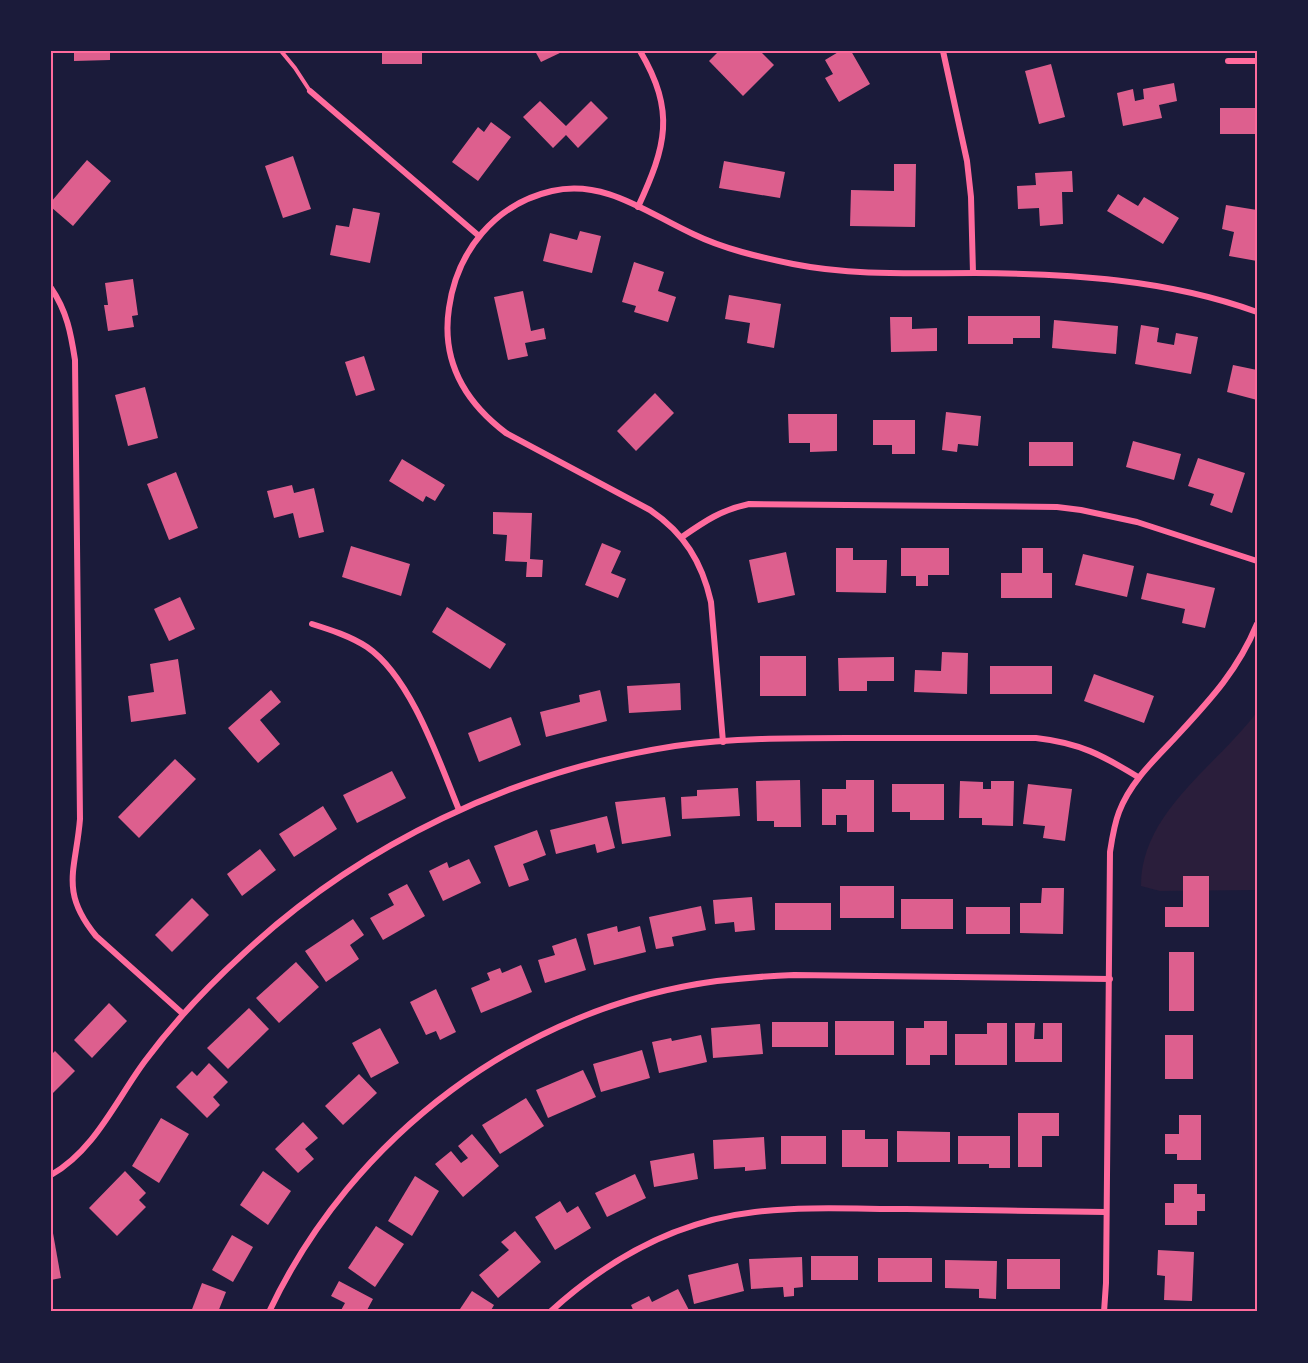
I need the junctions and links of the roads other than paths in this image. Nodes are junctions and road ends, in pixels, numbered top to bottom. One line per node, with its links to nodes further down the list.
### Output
1 (280, 51): 6 (lane)
2 (640, 51): 7 (street)
3 (943, 51): 9 (street)
4 (1228, 61): 5 (street)
5 (1257, 61)
6 (310, 91): 8 (street)
7 (638, 207): 8 (street); 9 (street)
8 (479, 236): 12 (street)
9 (973, 273): 11 (street)
10 (51, 288): 20 (street)
11 (1257, 312)
12 (681, 537): 13 (street); 16 (street)
13 (1257, 561)
14 (312, 624): 18 (street)
15 (1257, 624): 17 (street)
16 (723, 742): 17 (street); 18 (street)
17 (1138, 777): 19 (street)
18 (459, 810): 20 (street)
19 (1110, 979): 22 (street); 23 (street)
20 (182, 1013): 21 (street)
21 (51, 1175)
22 (1106, 1212): 24 (street); 25 (street)
23 (269, 1312)
24 (550, 1312)
25 (1104, 1312)

